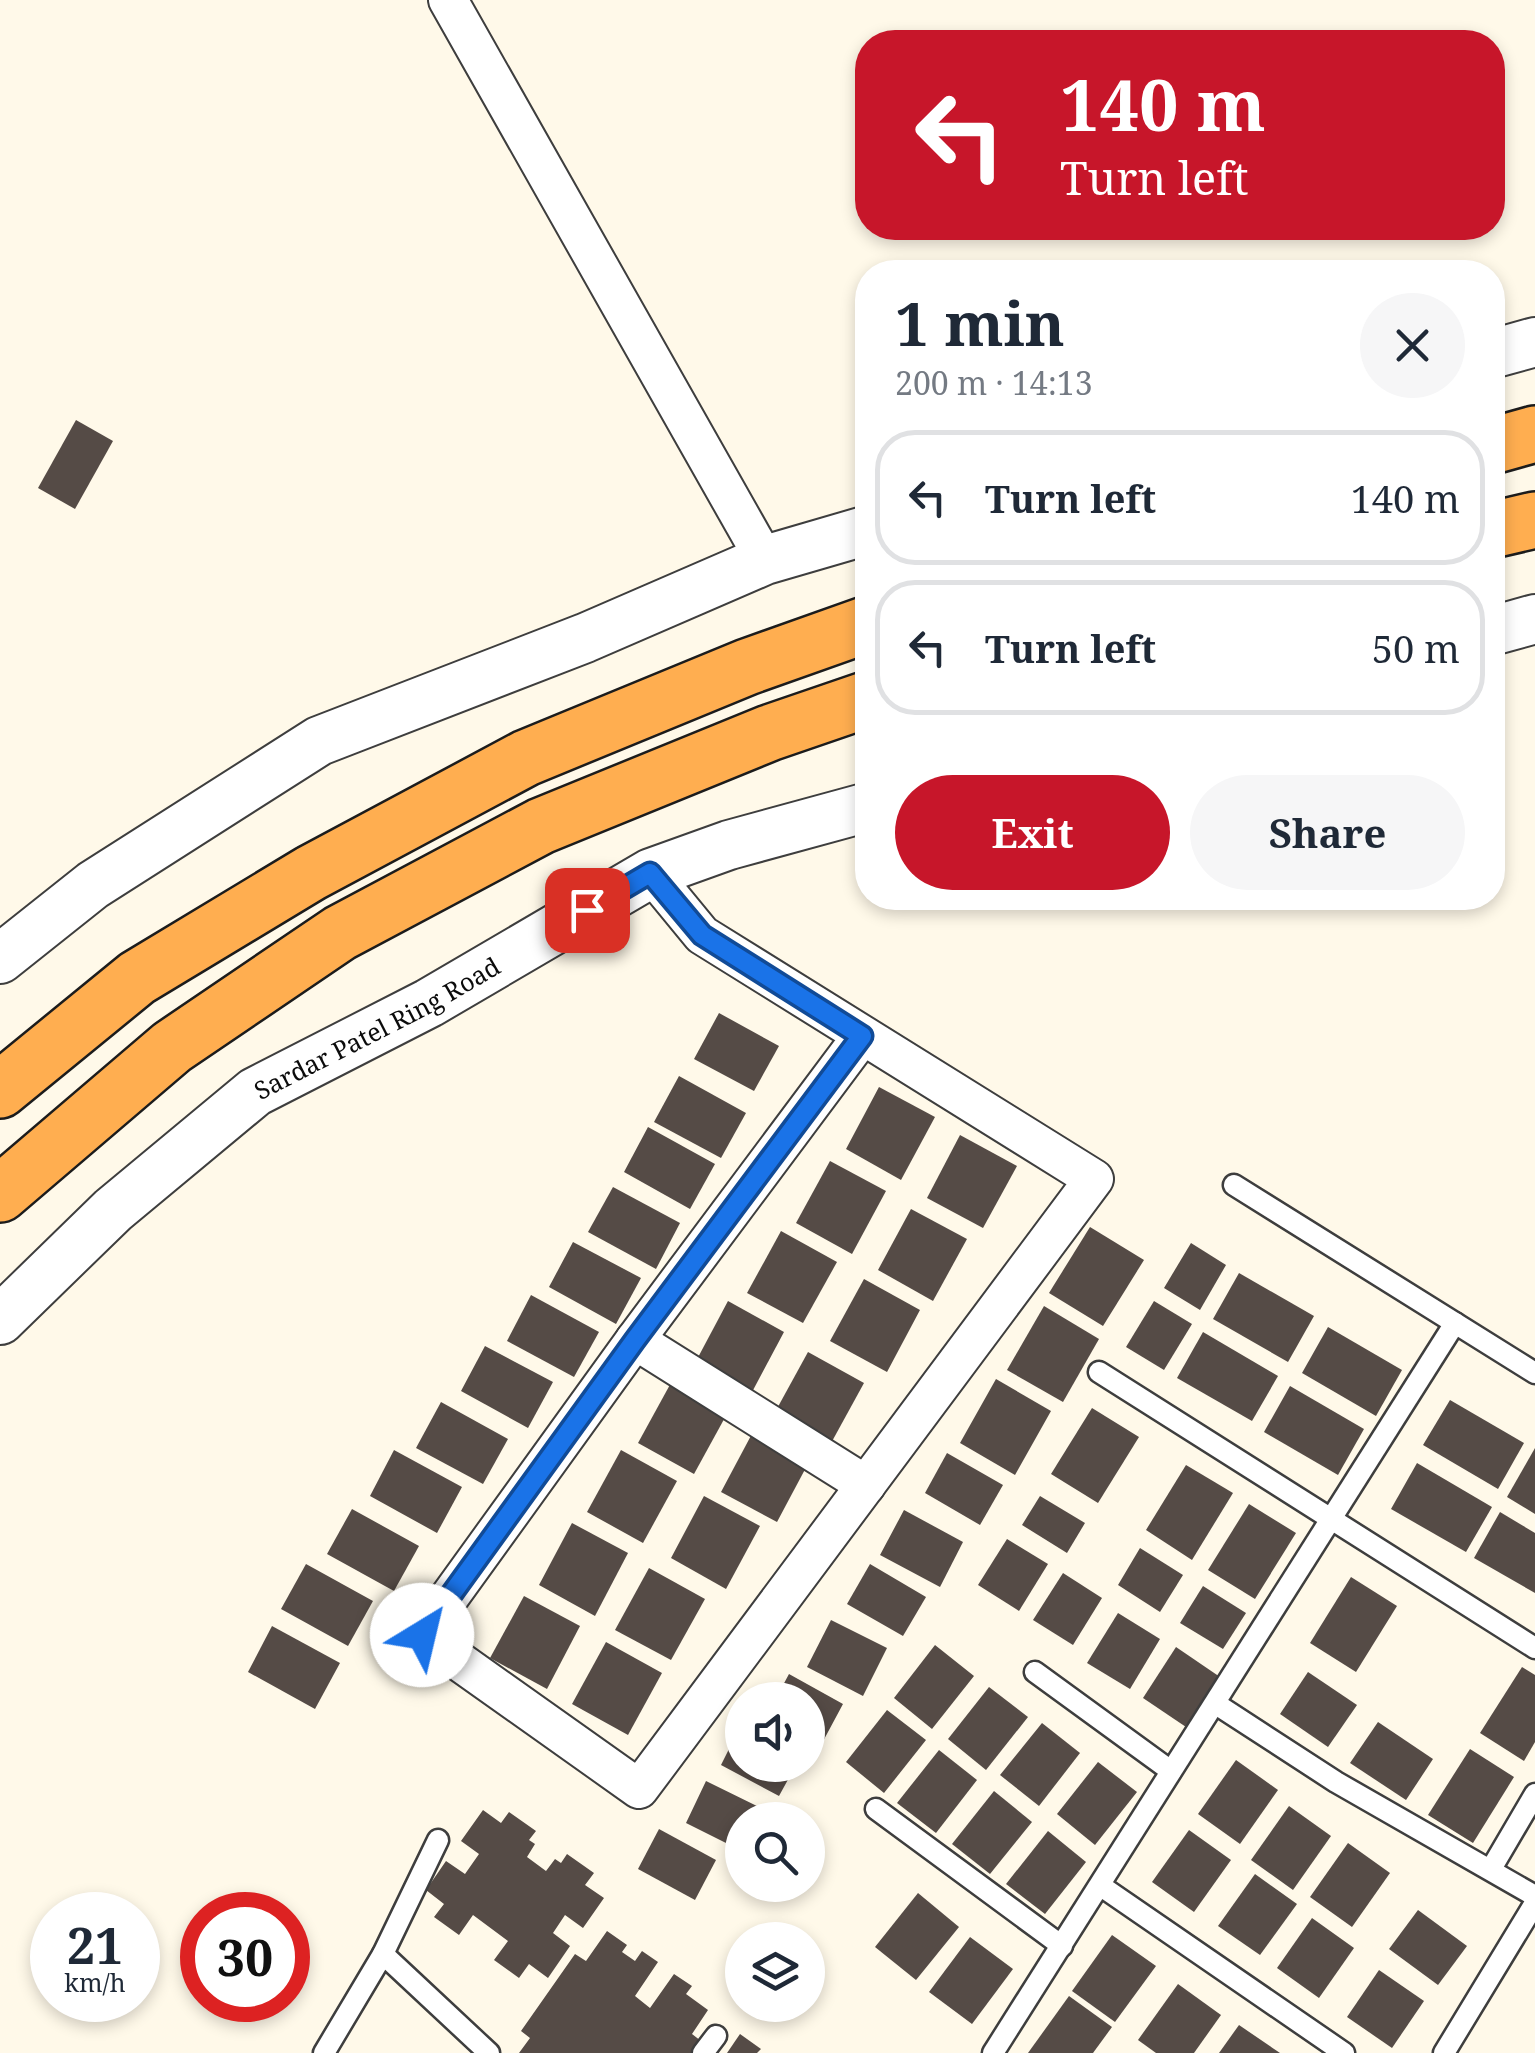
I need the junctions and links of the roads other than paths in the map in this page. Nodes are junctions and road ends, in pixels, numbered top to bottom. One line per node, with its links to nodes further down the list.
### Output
1 (448, 0): 9 (street)
2 (1535, 342): 3 (street)
3 (1505, 350)
4 (1535, 434): 5 (highway)
5 (1505, 442)
6 (1535, 520): 7 (highway)
7 (1505, 527)
8 (855, 534): 9 (street)
9 (765, 560): 16 (street)
10 (1535, 619): 11 (street)
11 (1505, 627)
12 (855, 629): 18 (highway)
13 (855, 703): 20 (highway)
14 (855, 811): 15 (street, Sardar Patel Ring Road)
15 (650, 873): 17 (street); 21 (street, Sardar Patel Ring Road)
16 (0, 958)
17 (862, 1036): 23 (street); 26 (street)
18 (0, 1090)
19 (1234, 1185): 22 (lane)
20 (0, 1194)
21 (0, 1320)
22 (1455, 1324): 25 (lane); 27 (lane)
23 (635, 1340): 26 (street); 26 (street)
24 (1099, 1372): 27 (lane)
25 (1535, 1373)
26 (866, 1485)
27 (1329, 1520): 28 (lane); 30 (lane)
28 (1535, 1648)
29 (1035, 1672): 31 (lane)
30 (1216, 1704): 31 (lane); 35 (lane)
31 (1172, 1771): 36 (lane)
32 (1535, 1794): 35 (lane)
33 (876, 1808): 38 (lane)
34 (438, 1840): 39 (lane)
35 (1491, 1869): 37 (lane)
36 (1102, 1886): 38 (lane); 45 (lane)
37 (1535, 1899): 46 (lane)
38 (1062, 1946): 44 (lane)
39 (382, 1954): 41 (lane); 42 (lane)
40 (716, 2036): 43 (lane)
41 (324, 2053)
42 (490, 2053)
43 (703, 2053)
44 (993, 2053)
45 (1344, 2053)
46 (1444, 2053)

